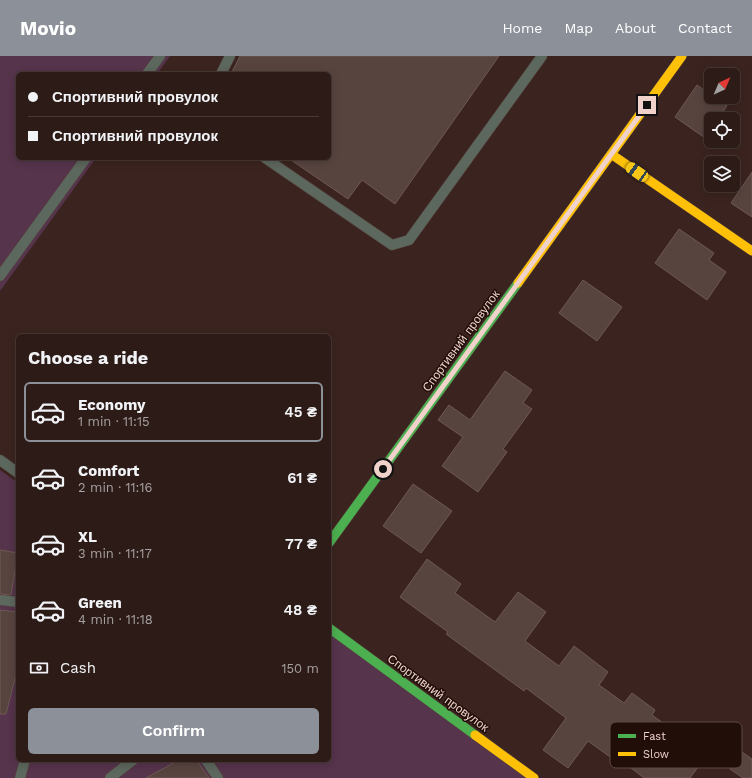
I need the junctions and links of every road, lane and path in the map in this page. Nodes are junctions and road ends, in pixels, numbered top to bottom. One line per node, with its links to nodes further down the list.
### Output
1 (160, 56): 5 (lane)
2 (230, 56): 6 (lane)
3 (542, 56): 9 (lane)
4 (682, 56): 7 (street, Спортивний провулок)
5 (148, 72)
6 (222, 72)
7 (611, 154): 10 (street); 14 (street, Спортивний провулок)
8 (85, 160): 11 (lane)
9 (268, 160)
10 (752, 251)
11 (0, 276)
12 (0, 460): 13 (lane)
13 (16, 472)
14 (331, 540)
15 (0, 600): 16 (lane)
16 (16, 602)
17 (331, 629): 24 (street, Спортивний провулок)
18 (24, 762): 21 (lane)
19 (131, 762): 22 (lane)
20 (207, 762): 23 (lane)
21 (20, 778)
22 (110, 778)
23 (218, 778)
24 (534, 778)

